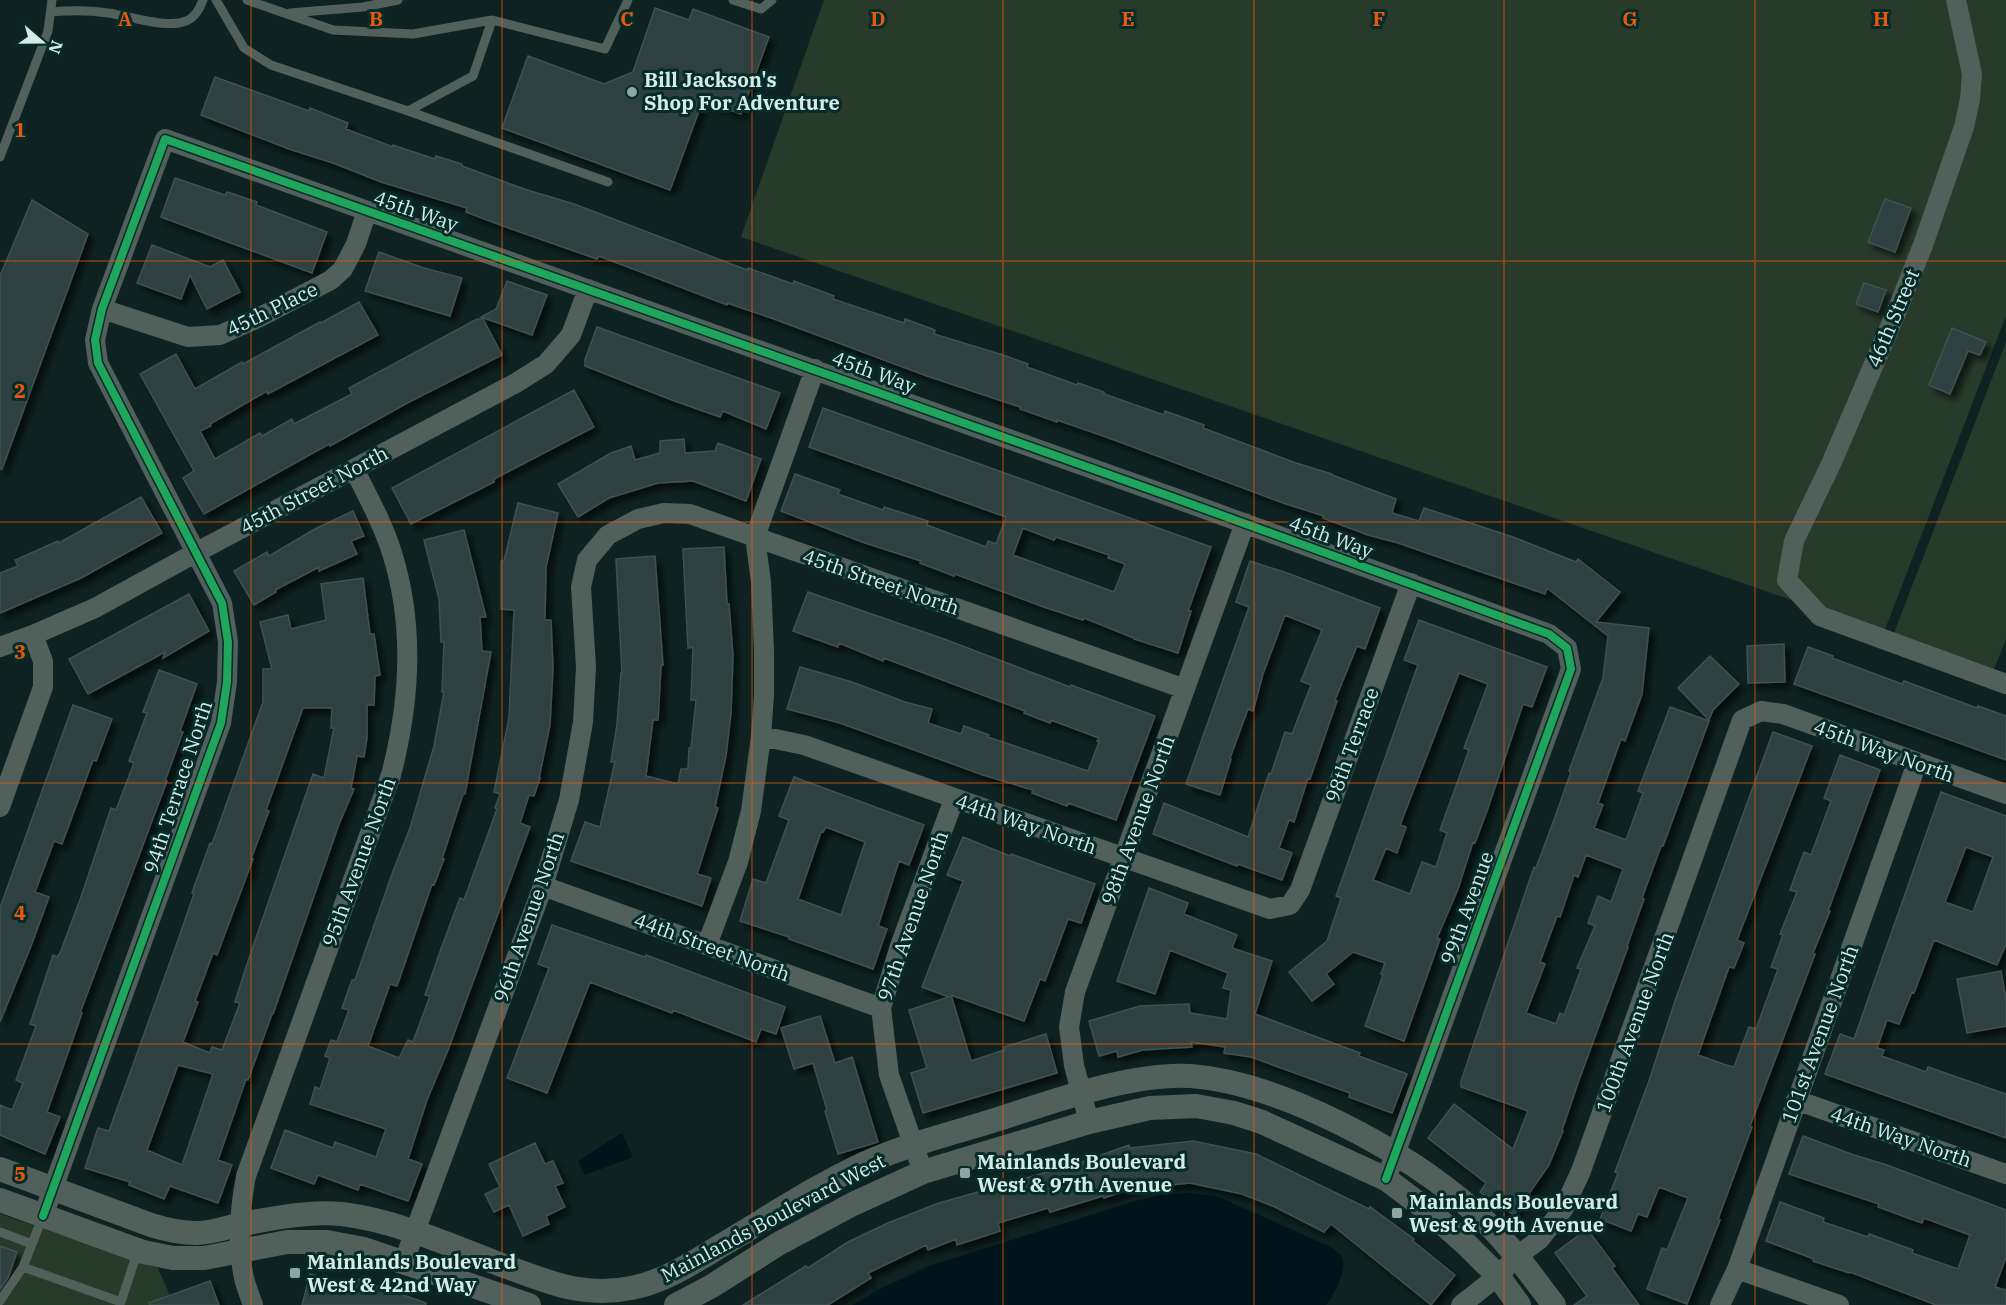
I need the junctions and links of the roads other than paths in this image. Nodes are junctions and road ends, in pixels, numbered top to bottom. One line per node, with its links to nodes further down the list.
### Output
1 (52, 0): 10 (lane)
2 (203, 0): 10 (lane)
3 (216, 0): 13 (lane)
4 (247, 0): 11 (lane)
5 (398, 0): 11 (lane)
6 (628, 0): 12 (lane)
7 (733, 0): 8 (lane)
8 (772, 0)
9 (1956, 0): 30 (street, 46th Street)
10 (51, 12): 15 (lane)
11 (285, 13): 12 (lane)
12 (492, 20): 13 (lane)
13 (408, 111): 16 (lane)
14 (165, 140): 17 (street, 45th Way); 19 (street, 94th Terrace North)
15 (0, 157)
16 (608, 182)
17 (367, 211): 18 (street, 45th Way); 19 (street, 45th Place)
18 (588, 290): 20 (street, 45th Way); 21 (street, 45th Street North)
19 (102, 309): 24 (street, 94th Terrace North)
20 (815, 369): 22 (street, 45th Way); 23 (street)
21 (354, 469): 24 (street, 45th Street North); 55 (street, 95th Avenue North)
22 (1245, 523): 26 (street, 45th Way); 31 (street, 98th Avenue North)
23 (754, 537): 25 (street, 45th Street North); 31 (street, 45th Street North); 33 (street)
24 (197, 552): 27 (street, 45th Street North); 52 (street, 94th Terrace North)
25 (586, 560): 39 (street, 96th Avenue North)
26 (1411, 583): 29 (street, 45th Way); 40 (street, 98th Terrace)
27 (33, 635): 28 (street, 45th Street North); 37 (street)
28 (0, 647)
29 (1567, 648): 47 (street, 99th Avenue)
30 (2006, 684)
31 (1185, 689): 38 (street, 98th Avenue North)
32 (1761, 711): 34 (street, 45th Way North); 61 (street, 100th Avenue North)
33 (761, 736): 36 (street, 44th Way North); 41 (street)
34 (1917, 763): 35 (street, 45th Way North); 44 (street, 101st Avenue North)
35 (2006, 794)
36 (954, 799): 38 (street, 44th Way North); 42 (street, 97th Avenue North)
37 (0, 807)
38 (1124, 859): 40 (street, 44th Way North); 43 (street, 98th Avenue North)
39 (543, 886): 41 (street, 44th Street North); 57 (street, 96th Avenue North)
40 (1290, 905)
41 (707, 945): 42 (street, 44th Street North)
42 (881, 1008): 46 (street, 97th Avenue North)
43 (1081, 1093): 45 (street, 98th Avenue North); 46 (street, Mainlands Boulevard West); 47 (street, Mainlands Boulevard West)
44 (1796, 1100): 50 (street, 44th Way North); 64 (street, 101st Avenue North)
45 (1089, 1122): 49 (street, Mainlands Boulevard West); 51 (street, Mainlands Boulevard West)
46 (914, 1146): 49 (street, 97th Avenue North); 57 (street, Mainlands Boulevard West)
47 (1395, 1154): 51 (street, 99th Avenue); 61 (street, Mainlands Boulevard West)
48 (0, 1169): 52 (street, Mainlands Boulevard West)
49 (923, 1173): 69 (street, Mainlands Boulevard West)
50 (2006, 1174)
51 (1386, 1179): 65 (street, Mainlands Boulevard West)
52 (53, 1188): 54 (street, 94th Terrace North); 55 (street, Mainlands Boulevard West)
53 (0, 1200): 54 (street)
54 (43, 1216): 58 (lane); 59 (street)
55 (241, 1225): 57 (street, Mainlands Boulevard West); 60 (street, 95th Avenue North)
56 (0, 1232): 58 (lane)
57 (415, 1233): 62 (street, 96th Avenue North)
58 (32, 1244): 63 (lane)
59 (138, 1250): 60 (street); 63 (lane)
60 (241, 1251): 62 (street); 67 (street, 95th Avenue North)
61 (1517, 1256): 65 (street, 100th Avenue North); 72 (street, Mainlands Boulevard West)
62 (404, 1261): 68 (street)
63 (23, 1267): 66 (lane)
64 (1737, 1269): 73 (street, 101st Avenue North); 74 (street)
65 (1498, 1276): 70 (street, 100th Avenue North); 71 (street, Mainlands Boulevard West)
66 (0, 1301)
67 (253, 1305)
68 (529, 1305)
69 (676, 1305)
70 (1461, 1305)
71 (1520, 1305)
72 (1554, 1305)
73 (1720, 1305)
74 (1839, 1305)

